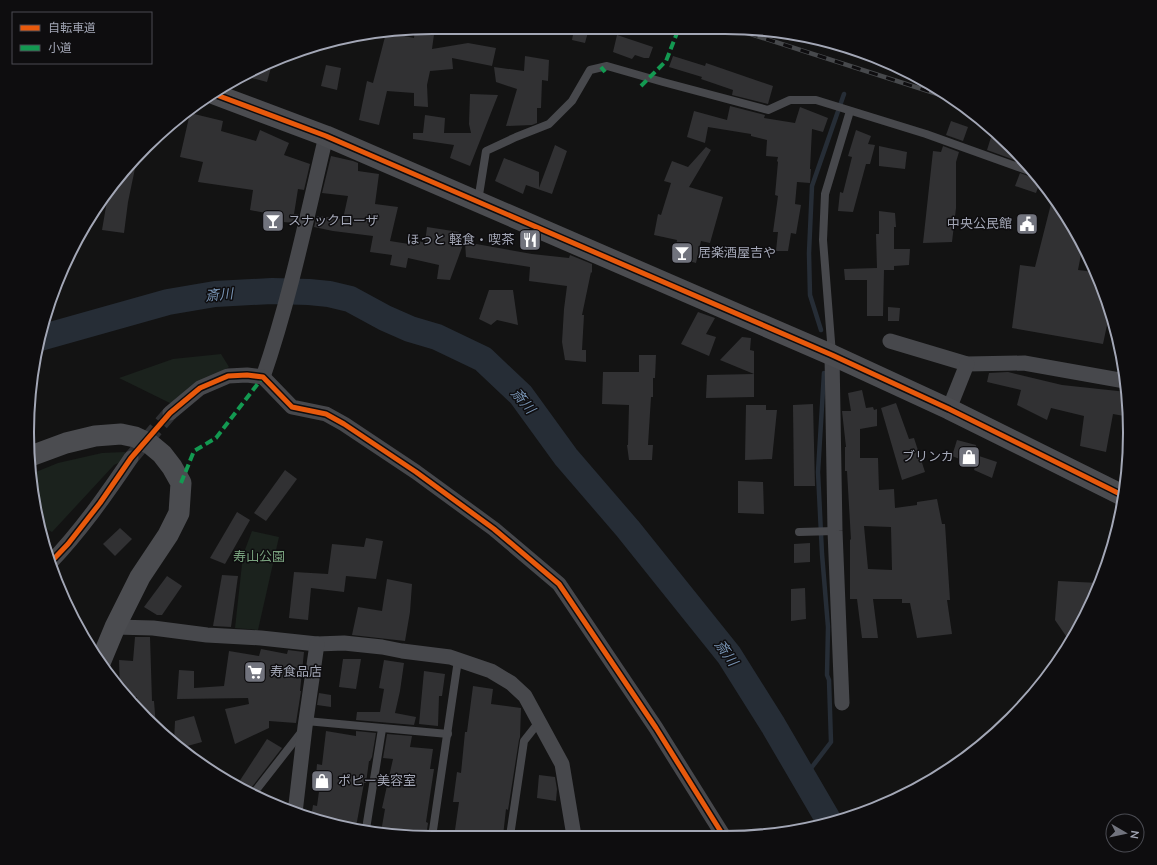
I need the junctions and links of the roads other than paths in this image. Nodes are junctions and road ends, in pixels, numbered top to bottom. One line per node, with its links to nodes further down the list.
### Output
1 (219, 96): 3 (street)
2 (847, 110): 4 (lane); 5 (lane); 7 (lane)
3 (326, 136): 5 (street); 9 (street)
4 (1023, 169)
5 (478, 202): 7 (street)
6 (890, 341): 8 (street)
7 (832, 355): 11 (street); 16 (street)
8 (967, 364): 10 (street); 11 (street)
9 (263, 377): 12 (street); 34 (street)
10 (1120, 380)
11 (949, 409): 15 (street)
12 (170, 413)
13 (35, 454): 19 (street)
14 (131, 458): 18 (street)
15 (1118, 493)
16 (835, 531): 17 (lane); 23 (street)
17 (799, 532)
18 (54, 558)
19 (115, 627): 20 (street); 21 (street)
20 (318, 644): 22 (street); 25 (street)
21 (103, 656)
22 (458, 660): 24 (street); 27 (lane)
23 (842, 703)
24 (538, 722): 32 (lane); 33 (street)
25 (306, 724): 26 (lane); 28 (lane); 29 (street)
26 (382, 729): 27 (lane); 30 (lane)
27 (448, 734): 31 (lane)
28 (256, 790)
29 (296, 807)
30 (367, 825)
31 (433, 831)
32 (511, 831)
33 (573, 831)
34 (720, 831)

